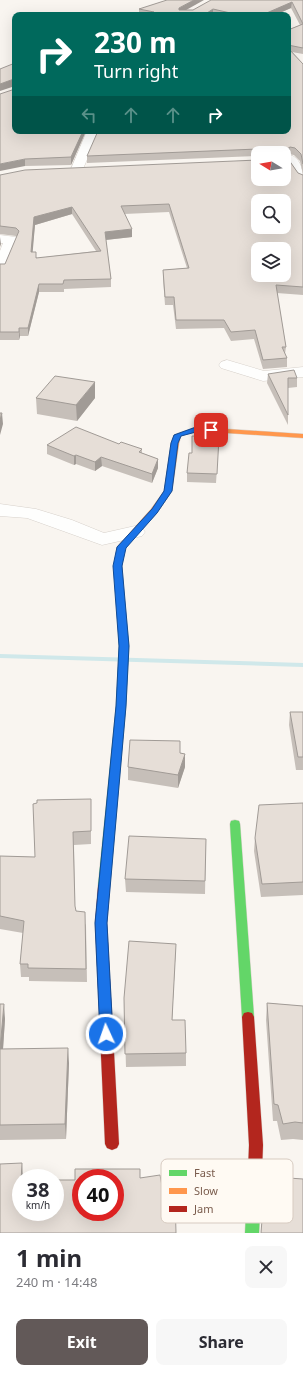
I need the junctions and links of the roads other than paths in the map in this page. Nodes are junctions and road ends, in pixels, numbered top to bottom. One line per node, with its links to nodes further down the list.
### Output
1 (92, 134): 6 (street)
2 (303, 159): 3 (street)
3 (291, 160)
4 (291, 164): 8 (street)
5 (92, 168): 6 (street)
6 (77, 169): 7 (street)
7 (62, 170)
8 (303, 177)
9 (0, 239): 10 (street)
10 (0, 268)
11 (227, 365): 12 (street)
12 (303, 372)
13 (303, 436): 15 (street)
14 (0, 510): 15 (street)
15 (135, 532): 17 (street)
16 (235, 824): 18 (street)
17 (112, 1144)
18 (255, 1159)
19 (252, 1223): 20 (street)
20 (252, 1233)

